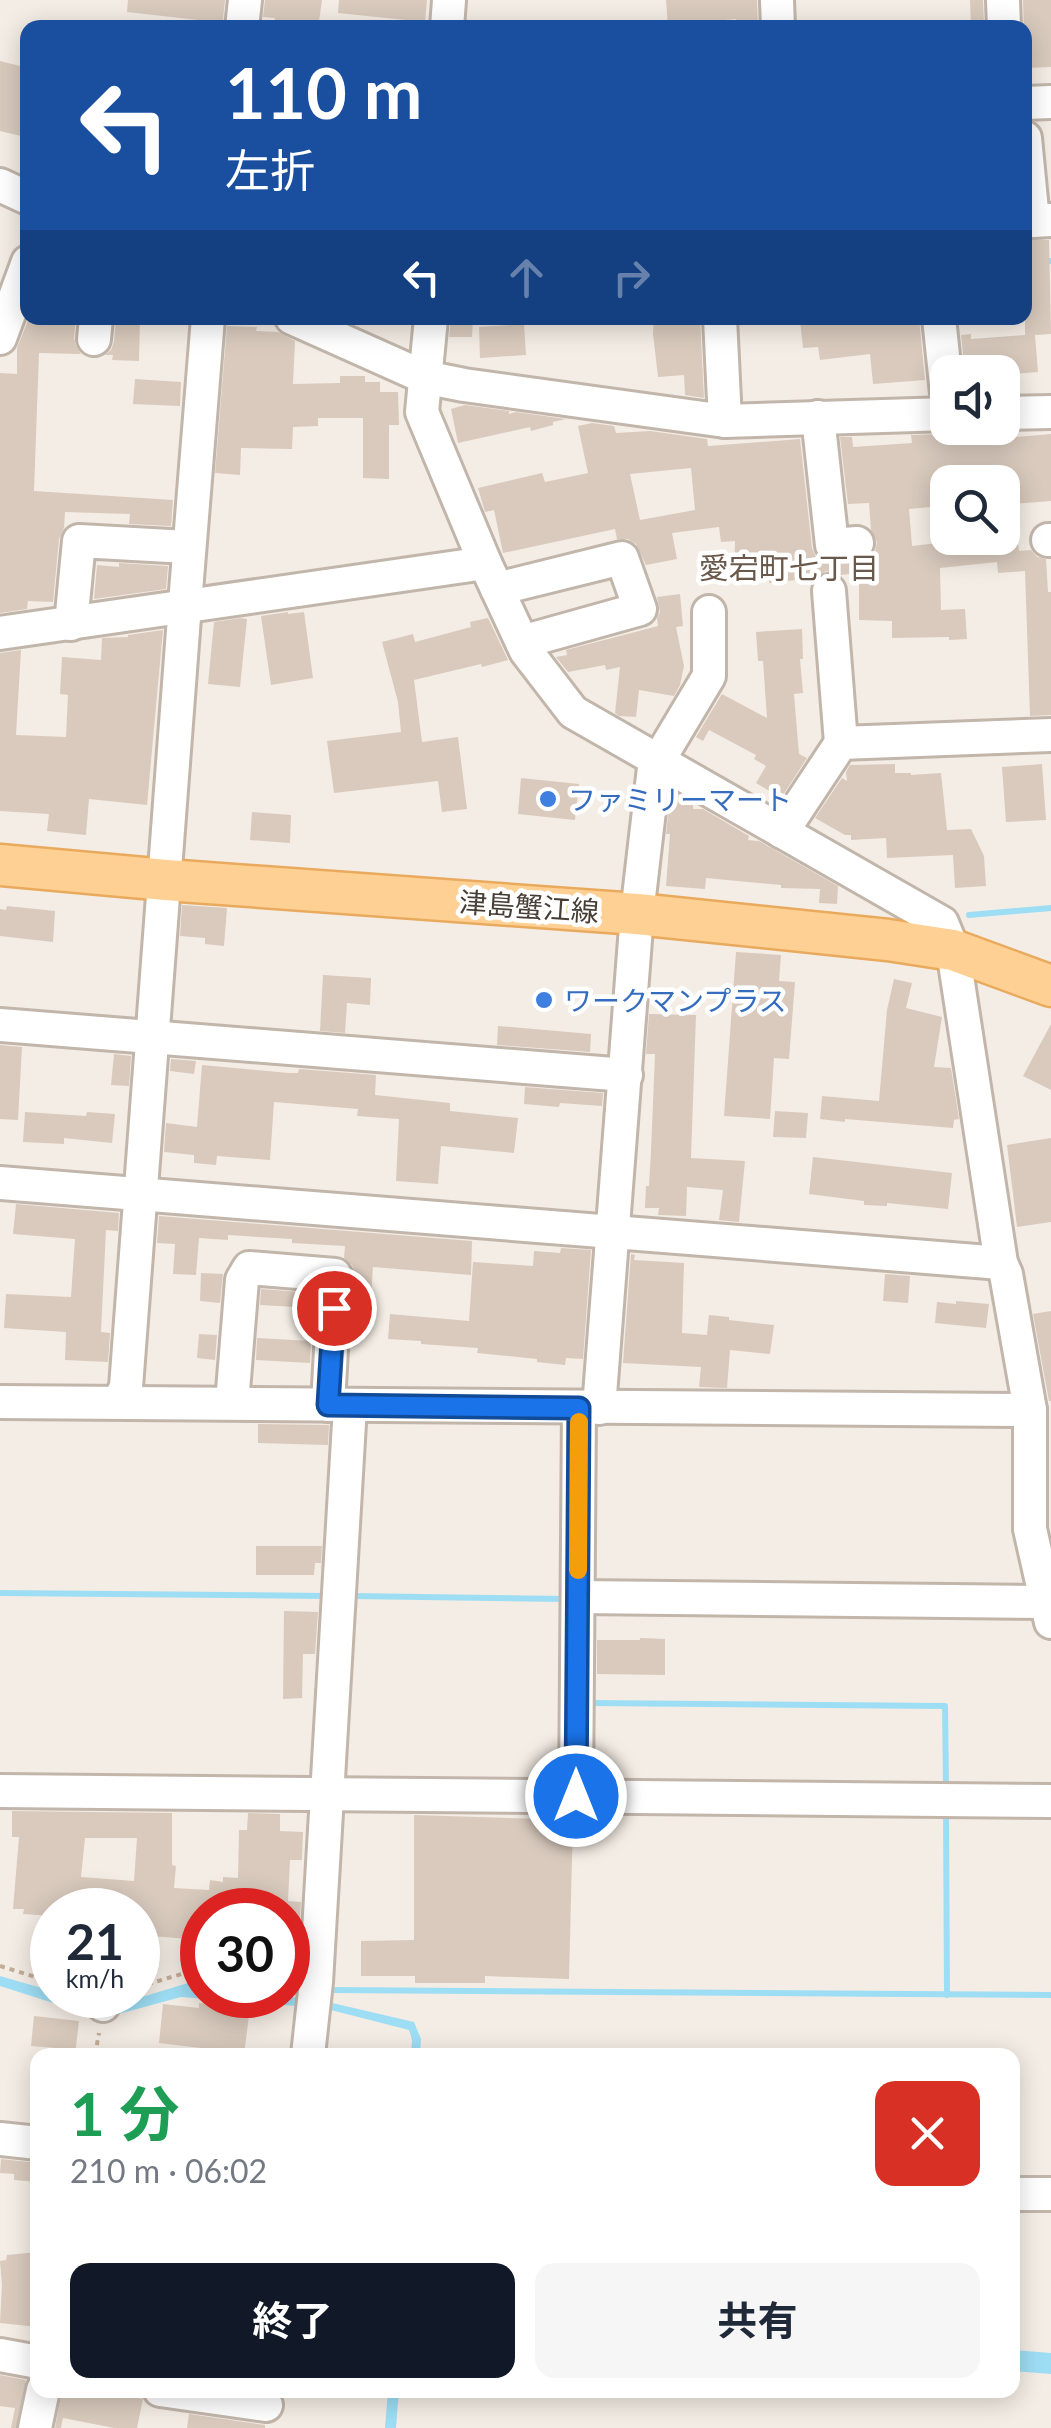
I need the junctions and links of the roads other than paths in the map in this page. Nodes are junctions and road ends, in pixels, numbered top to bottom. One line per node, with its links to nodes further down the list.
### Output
1 (1032, 211): 2 (street)
2 (1051, 220)
3 (20, 284): 9 (street)
4 (207, 325): 18 (street)
5 (308, 325): 11 (street)
6 (430, 325): 11 (street)
7 (720, 325): 16 (street)
8 (941, 325): 10 (street)
9 (0, 338)
10 (943, 355)
11 (424, 377): 16 (street); 19 (street)
12 (1051, 412): 13 (street)
13 (1020, 413)
14 (930, 414): 15 (street)
15 (818, 417): 16 (street); 17 (street)
16 (726, 422)
17 (856, 543)
18 (188, 547): 21 (street); 23 (street)
19 (491, 576): 21 (street); 25 (street); 25 (street)
20 (829, 592): 27 (street)
21 (184, 607): 23 (street); 31 (street)
22 (709, 612): 28 (street)
23 (71, 624): 24 (street)
24 (0, 634)
25 (522, 642): 28 (street)
26 (1051, 735): 27 (street)
27 (841, 743): 29 (street)
28 (656, 760): 29 (street); 32 (street)
29 (782, 832): 33 (street)
30 (0, 864): 31 (main road, 津島蟹江線)
31 (166, 880): 32 (main road, 津島蟹江線); 36 (street)
32 (637, 914): 33 (main road, 津島蟹江線); 37 (street)
33 (952, 950): 34 (main road, 津島蟹江線); 41 (street)
34 (1051, 986)
35 (0, 1025): 36 (street)
36 (154, 1036): 37 (street); 39 (street)
37 (626, 1075): 40 (street)
38 (0, 1183): 39 (street)
39 (141, 1194): 40 (street); 43 (street)
40 (612, 1232): 41 (street); 47 (street)
41 (1000, 1263): 46 (street)
42 (0, 1402): 43 (street)
43 (119, 1402): 44 (street)
44 (232, 1403): 45 (street); 45 (street)
45 (339, 1406): 47 (street); 51 (street)
46 (1037, 1406): 47 (street); 49 (street)
47 (589, 1408): 48 (street)
48 (578, 1596): 49 (street); 52 (street)
49 (1048, 1612)
50 (0, 1791): 51 (street)
51 (328, 1794): 52 (street); 54 (street)
52 (576, 1796): 53 (street)
53 (1051, 1802)
54 (309, 2048)
55 (0, 2139): 56 (street)
56 (30, 2142)
57 (1020, 2194): 58 (street)
58 (1051, 2194)
59 (0, 2355): 60 (street)
60 (30, 2361)
61 (41, 2398): 64 (street)
62 (207, 2398): 63 (street)
63 (266, 2408)
64 (34, 2428)

